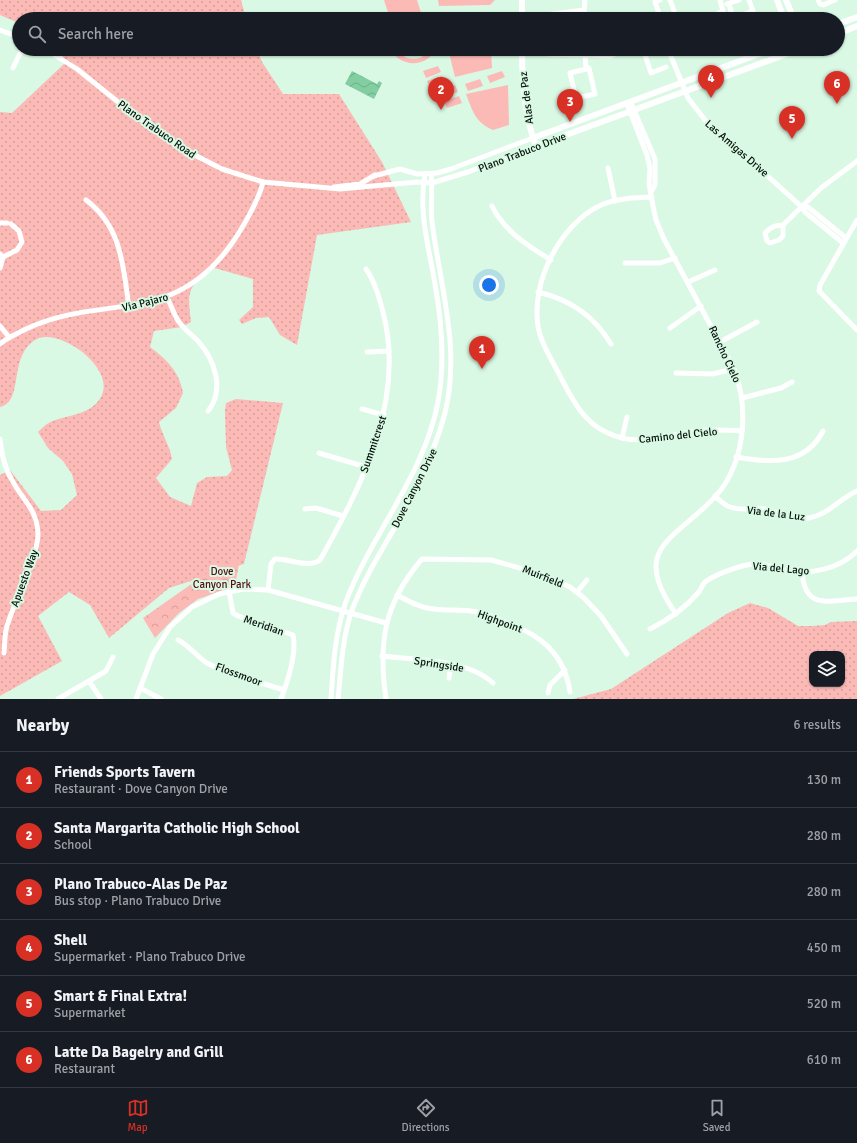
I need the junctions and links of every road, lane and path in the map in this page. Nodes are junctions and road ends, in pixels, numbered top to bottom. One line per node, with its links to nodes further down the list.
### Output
1 (522, 0): 15 (main road)
2 (585, 0): 14 (street)
3 (660, 0): 17 (street)
4 (670, 0): 18 (street)
5 (720, 0): 13 (street)
6 (739, 0): 12 (street)
7 (749, 0): 21 (street)
8 (777, 0): 22 (main road)
9 (786, 0): 23 (main road)
10 (834, 0): 11 (street)
11 (819, 2)
12 (729, 4): 13 (street); 20 (street)
13 (722, 6): 19 (street)
14 (584, 10): 16 (street)
15 (522, 12)
16 (570, 12)
17 (658, 12)
18 (675, 12)
19 (722, 12)
20 (731, 12)
21 (750, 12)
22 (781, 12)
23 (791, 12)
24 (857, 17): 25 (main road)
25 (845, 21)
26 (857, 26): 28 (main road)
27 (0, 30): 29 (street)
28 (845, 31)
29 (12, 34)
30 (19, 56): 41 (street)
31 (56, 56): 56 (street, Plano Trabuco Road)
32 (522, 56): 47 (main road, Alas de Paz)
33 (585, 56): 42 (street)
34 (602, 56): 35 (street)
35 (610, 56)
36 (645, 56): 40 (street)
37 (671, 56): 43 (street, Las Amigas Drive)
38 (753, 56): 43 (main road, Plano Trabuco Drive)
39 (781, 56): 44 (main road, Plano Trabuco Drive)
40 (666, 67)
41 (13, 68)
42 (586, 69): 42 (street)
43 (681, 83): 44 (street, Las Amigas Drive); 45 (main road, Plano Trabuco Drive)
44 (685, 91): 46 (main road, Plano Trabuco Drive); 64 (street, Las Amigas Drive)
45 (629, 103): 46 (street, Rancho Cielo); 47 (main road, Plano Trabuco Drive)
46 (632, 112): 48 (main road, Plano Trabuco Drive); 49 (street, Rancho Cielo); 50 (street, Rancho Cielo)
47 (533, 138): 48 (main road, Alas de Paz); 55 (street, Plano Trabuco Drive)
48 (536, 146): 58 (street, Plano Trabuco Drive)
49 (653, 154): 50 (street); 53 (street, Rancho Cielo)
50 (647, 155): 53 (street, Rancho Cielo)
51 (857, 161): 64 (street)
52 (608, 168): 62 (street)
53 (653, 168): 60 (street, Rancho Cielo)
54 (425, 174): 55 (street, Plano Trabuco Drive); 57 (street, Dove Canyon Drive); 59 (street, Plano Trabuco Road)
55 (431, 174): 58 (street, Dove Canyon Drive)
56 (263, 182): 59 (street, Plano Trabuco Road); 78 (street, Via Pajaro)
57 (423, 183): 58 (street, Plano Trabuco Drive); 59 (street, Plano Trabuco Road); 110 (street, Dove Canyon Drive)
58 (432, 183): 111 (street, Dove Canyon Drive)
59 (329, 187)
60 (652, 194): 62 (street, Camino del Cielo); 70 (street, Rancho Cielo)
61 (86, 200): 80 (street)
62 (615, 201): 71 (street, Camino del Cielo)
63 (492, 206): 71 (street)
64 (802, 207): 67 (street); 68 (street, Las Amigas Drive)
65 (857, 220): 68 (street)
66 (0, 223): 69 (street)
67 (783, 225)
68 (845, 240): 84 (street)
69 (2, 256): 73 (street)
70 (675, 258): 72 (street); 76 (street, Rancho Cielo)
71 (551, 260): 77 (street, Camino del Cielo)
72 (625, 263)
73 (0, 268)
74 (366, 269): 89 (street, Summitcrest)
75 (715, 270): 76 (street)
76 (688, 282): 79 (street, Rancho Cielo)
77 (538, 292): 88 (street); 101 (street, Camino del Cielo)
78 (167, 297): 80 (street, Via Pajaro); 96 (street)
79 (701, 306): 83 (street); 86 (street, Rancho Cielo)
80 (129, 307): 85 (street, Via Pajaro)
81 (757, 322): 86 (street)
82 (0, 326): 85 (street)
83 (670, 328)
84 (857, 330)
85 (9, 337): 87 (street, Via Pajaro)
86 (720, 342): 91 (street, Rancho Cielo)
87 (0, 344)
88 (611, 344)
89 (389, 351): 90 (street); 97 (street, Summitcrest)
90 (367, 352)
91 (734, 369): 92 (street); 94 (street, Rancho Cielo)
92 (676, 373)
93 (792, 382): 94 (street)
94 (742, 398): 99 (street, Rancho Cielo)
95 (362, 409): 97 (street)
96 (208, 411)
97 (384, 415): 105 (street, Summitcrest)
98 (627, 417): 101 (street)
99 (742, 431): 101 (street, Camino del Cielo); 104 (street, Rancho Cielo)
100 (823, 431): 104 (street)
101 (622, 438)
102 (0, 439): 126 (street, Apuesto Way)
103 (319, 453): 105 (street)
104 (736, 457): 107 (street, Rancho Cielo)
105 (366, 467): 109 (street, Summitcrest)
106 (857, 490): 107 (street, Via de la Luz)
107 (715, 496): 122 (street, Rancho Cielo)
108 (305, 509): 109 (street)
109 (343, 516): 115 (street, Summitcrest)
110 (382, 530): 111 (street); 120 (street, Dove Canyon Drive)
111 (390, 535): 121 (street, Dove Canyon Drive)
112 (857, 551): 113 (street, Via del Lago)
113 (802, 572): 119 (street); 122 (street, Via del Lago)
114 (587, 580): 117 (street)
115 (268, 590): 116 (street); 120 (street)
116 (229, 592): 135 (street); 136 (street, Meridian)
117 (577, 592): 118 (street, Muirfield); 127 (street, Muirfield)
118 (397, 595): 123 (street); 131 (street, Highpoint)
119 (856, 599)
120 (343, 610): 121 (street); 144 (street, Dove Canyon Drive)
121 (351, 612): 123 (street); 145 (street, Dove Canyon Drive)
122 (676, 614): 124 (street, Via del Lago)
123 (386, 623): 128 (street)
124 (650, 629)
125 (178, 640): 136 (street, Flossmoor)
126 (4, 653)
127 (627, 654)
128 (382, 656): 130 (street, Springside); 146 (street)
129 (113, 657): 133 (street)
130 (451, 664): 132 (street); 134 (street, Springside)
131 (565, 670): 137 (street, Highpoint); 138 (street)
132 (449, 678)
133 (89, 681): 139 (street); 140 (street)
134 (493, 683)
135 (140, 688): 141 (street); 142 (street)
136 (284, 690): 143 (street)
137 (570, 692)
138 (548, 693)
139 (58, 699)
140 (101, 699)
141 (136, 699)
142 (161, 699)
143 (281, 699)
144 (331, 699)
145 (338, 699)
146 (386, 699)

